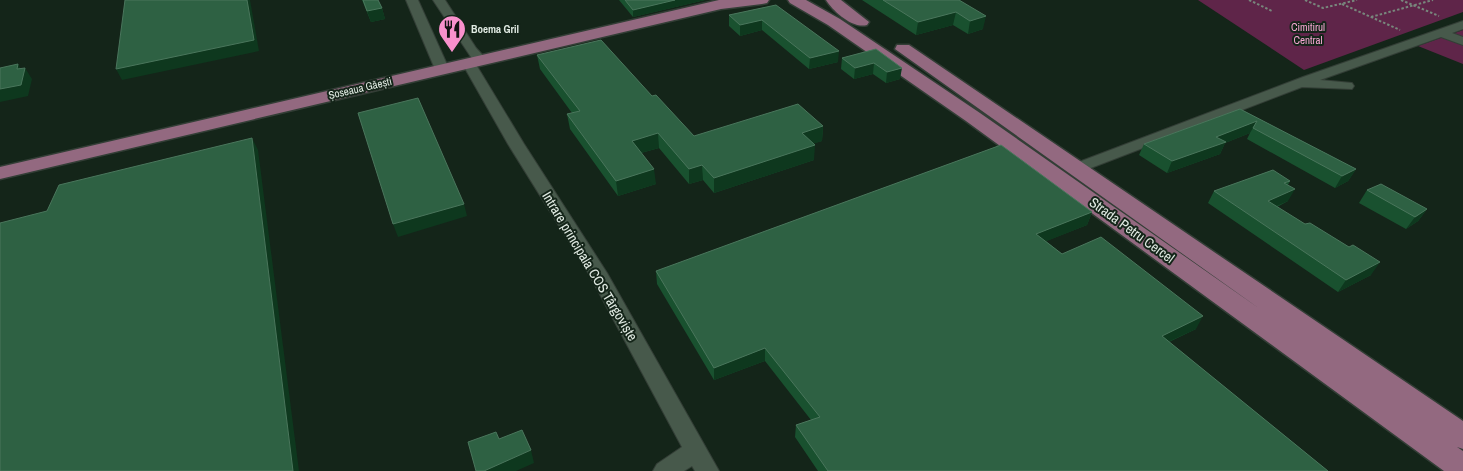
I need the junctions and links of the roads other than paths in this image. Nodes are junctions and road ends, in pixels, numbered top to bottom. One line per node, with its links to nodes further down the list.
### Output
1 (412, 0): 11 (lane)
2 (439, 0): 10 (lane, Intrare principala COS Târgoviște)
3 (762, 0): 5 (main road, Șoseaua Găești)
4 (795, 0): 6 (main road, Strada Petru Cercel)
5 (724, 2): 10 (main road, Șoseaua Găești)
6 (834, 11): 14 (main road, Strada Petru Cercel); 18 (main road, Strada Petru Cercel)
7 (1463, 26): 8 (lane)
8 (1441, 33): 9 (lane); 12 (lane)
9 (1463, 41)
10 (475, 62): 11 (main road, Șoseaua Găești); 17 (lane, Intrare principala COS Târgoviște)
11 (442, 69): 15 (main road, Șoseaua Găești)
12 (1301, 83): 13 (lane); 14 (lane)
13 (1347, 86)
14 (1077, 168): 16 (main road, Strada Petru Cercel)
15 (0, 173)
16 (1463, 437)
17 (695, 451): 19 (lane); 20 (lane, Intrare principala COS Târgoviște)
18 (1463, 468)
19 (665, 471)
20 (707, 471)

